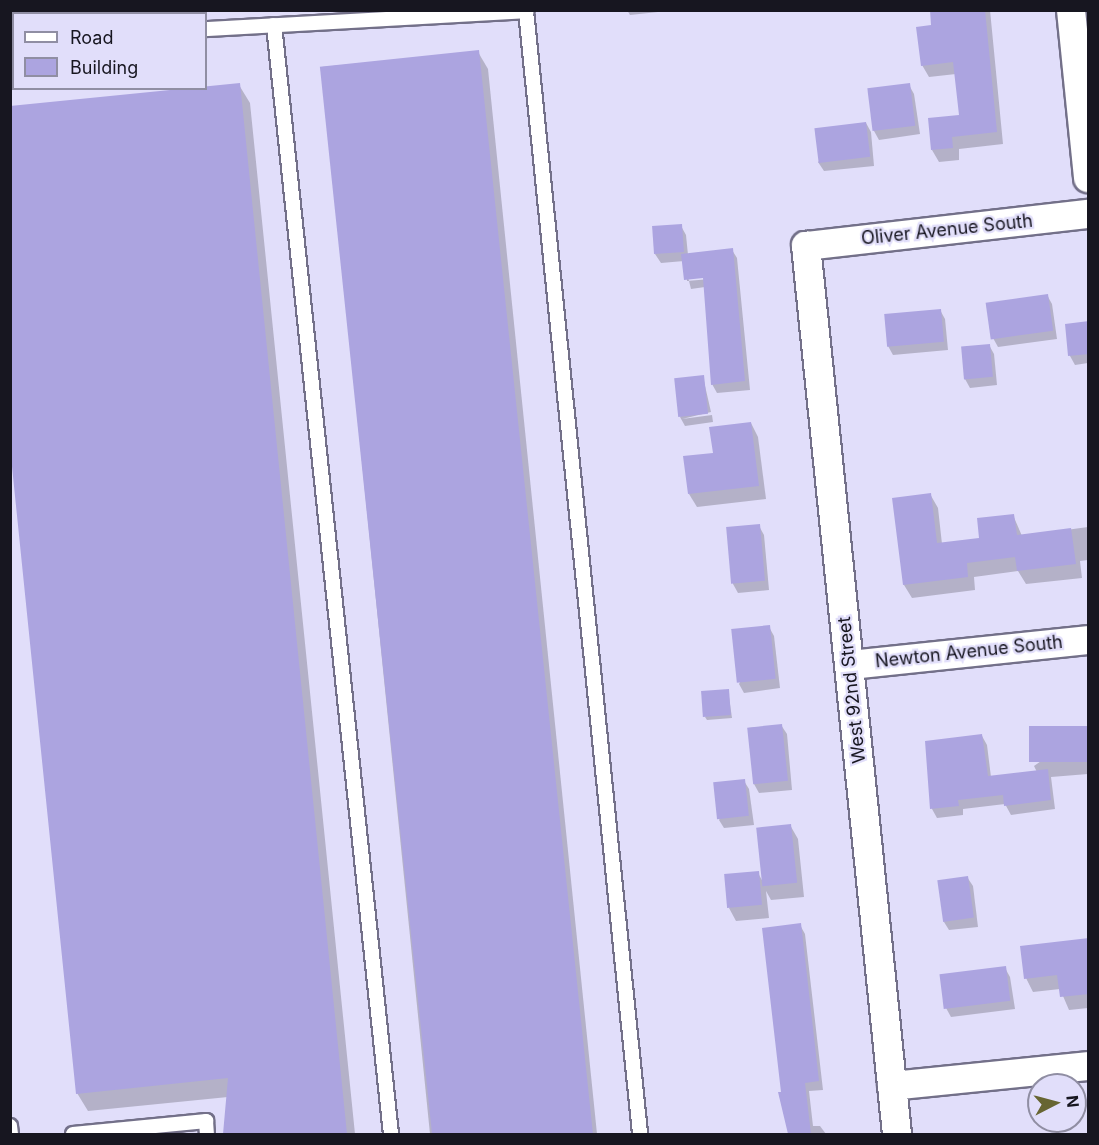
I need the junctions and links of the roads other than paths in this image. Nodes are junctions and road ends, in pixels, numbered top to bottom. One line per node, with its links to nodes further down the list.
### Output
1 (1071, 10): 5 (street)
2 (526, 11): 3 (lane); 17 (lane)
3 (274, 25): 4 (lane); 16 (lane)
4 (207, 29)
5 (1089, 178)
6 (1089, 214): 7 (street, Oliver Avenue South)
7 (806, 246): 9 (street, West 92nd Street)
8 (1089, 640): 9 (street, Newton Avenue South)
9 (850, 665): 11 (street, West 92nd Street)
10 (1089, 1066): 11 (street)
11 (892, 1086): 18 (street, West 92nd Street)
12 (10, 1126): 13 (lane)
13 (11, 1134)
14 (73, 1134): 15 (lane)
15 (207, 1134)
16 (391, 1134)
17 (640, 1134)
18 (897, 1134)

